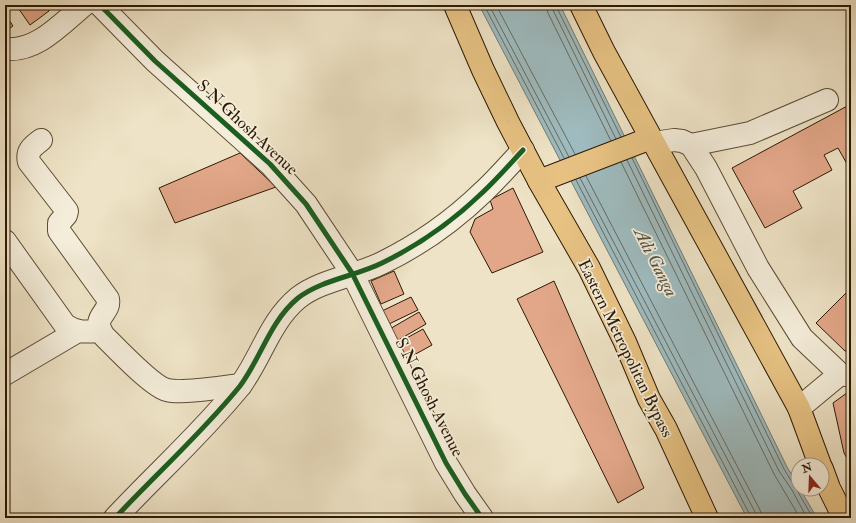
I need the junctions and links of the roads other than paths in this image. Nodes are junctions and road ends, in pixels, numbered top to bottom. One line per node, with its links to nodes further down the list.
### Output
1 (84, 5): 5 (street)
2 (100, 5): 13 (street, S N Ghosh Avenue)
3 (455, 5): 10 (main road, Eastern Metropolitan Bypass)
4 (581, 5): 8 (main road)
5 (5, 49)
6 (827, 100): 9 (street)
7 (41, 140): 14 (street)
8 (652, 141): 9 (street); 11 (main road); 19 (main road)
9 (691, 145): 17 (street)
10 (523, 150): 11 (main road, Eastern Metropolitan Bypass); 13 (street)
11 (539, 181): 24 (main road, Eastern Metropolitan Bypass)
12 (5, 241): 15 (street)
13 (352, 273): 18 (street); 23 (street, S N Ghosh Avenue)
14 (100, 330): 15 (street); 18 (street)
15 (78, 331): 16 (street)
16 (5, 374)
17 (845, 375): 19 (street)
18 (241, 384): 22 (street)
19 (798, 408): 20 (main road)
20 (817, 457)
21 (830, 490): 25 (main road)
22 (117, 517)
23 (482, 518)
24 (707, 518)
25 (844, 518)

